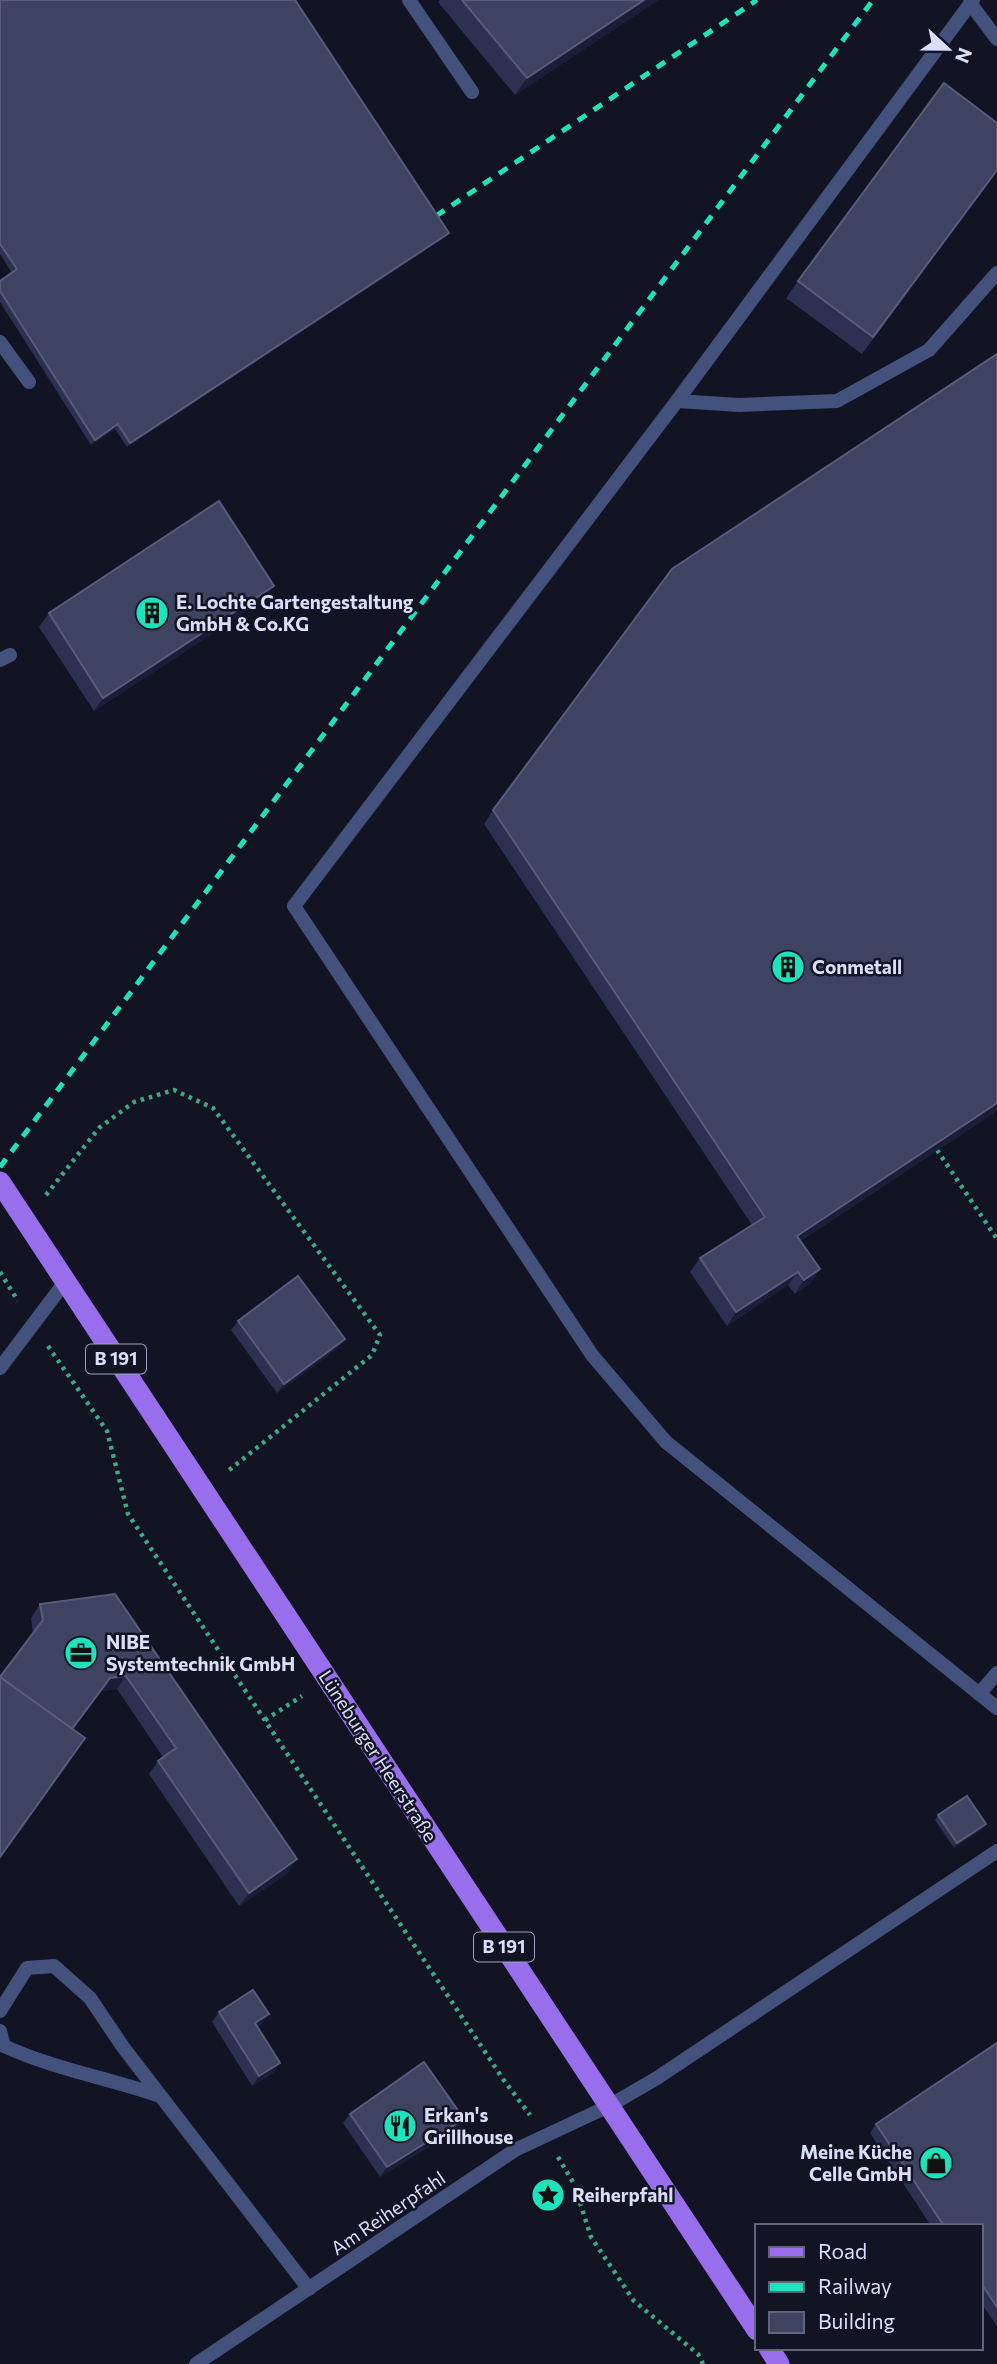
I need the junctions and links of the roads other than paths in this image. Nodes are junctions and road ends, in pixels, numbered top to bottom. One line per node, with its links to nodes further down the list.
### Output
1 (409, 0): 4 (street)
2 (971, 1): 3 (street); 8 (street)
3 (997, 40)
4 (472, 93)
5 (997, 272): 8 (street)
6 (0, 342): 7 (street)
7 (29, 382)
8 (677, 401): 13 (street)
9 (0, 1182): 10 (main road, Lüneburger Heerstraße / B 191)
10 (65, 1282): 11 (street); 19 (main road, Lüneburger Heerstraße / B 191)
11 (0, 1367)
12 (997, 1673): 13 (street)
13 (979, 1694): 14 (street)
14 (997, 1708)
15 (997, 1851): 19 (street, Am Reiherpfahl)
16 (0, 2011): 18 (street)
17 (0, 2031): 18 (street)
18 (161, 2097): 20 (street)
19 (609, 2106): 20 (street, Am Reiherpfahl); 21 (main road, Lüneburger Heerstraße / B 191)
20 (309, 2290): 22 (street, Am Reiherpfahl)
21 (755, 2327)
22 (196, 2364)

